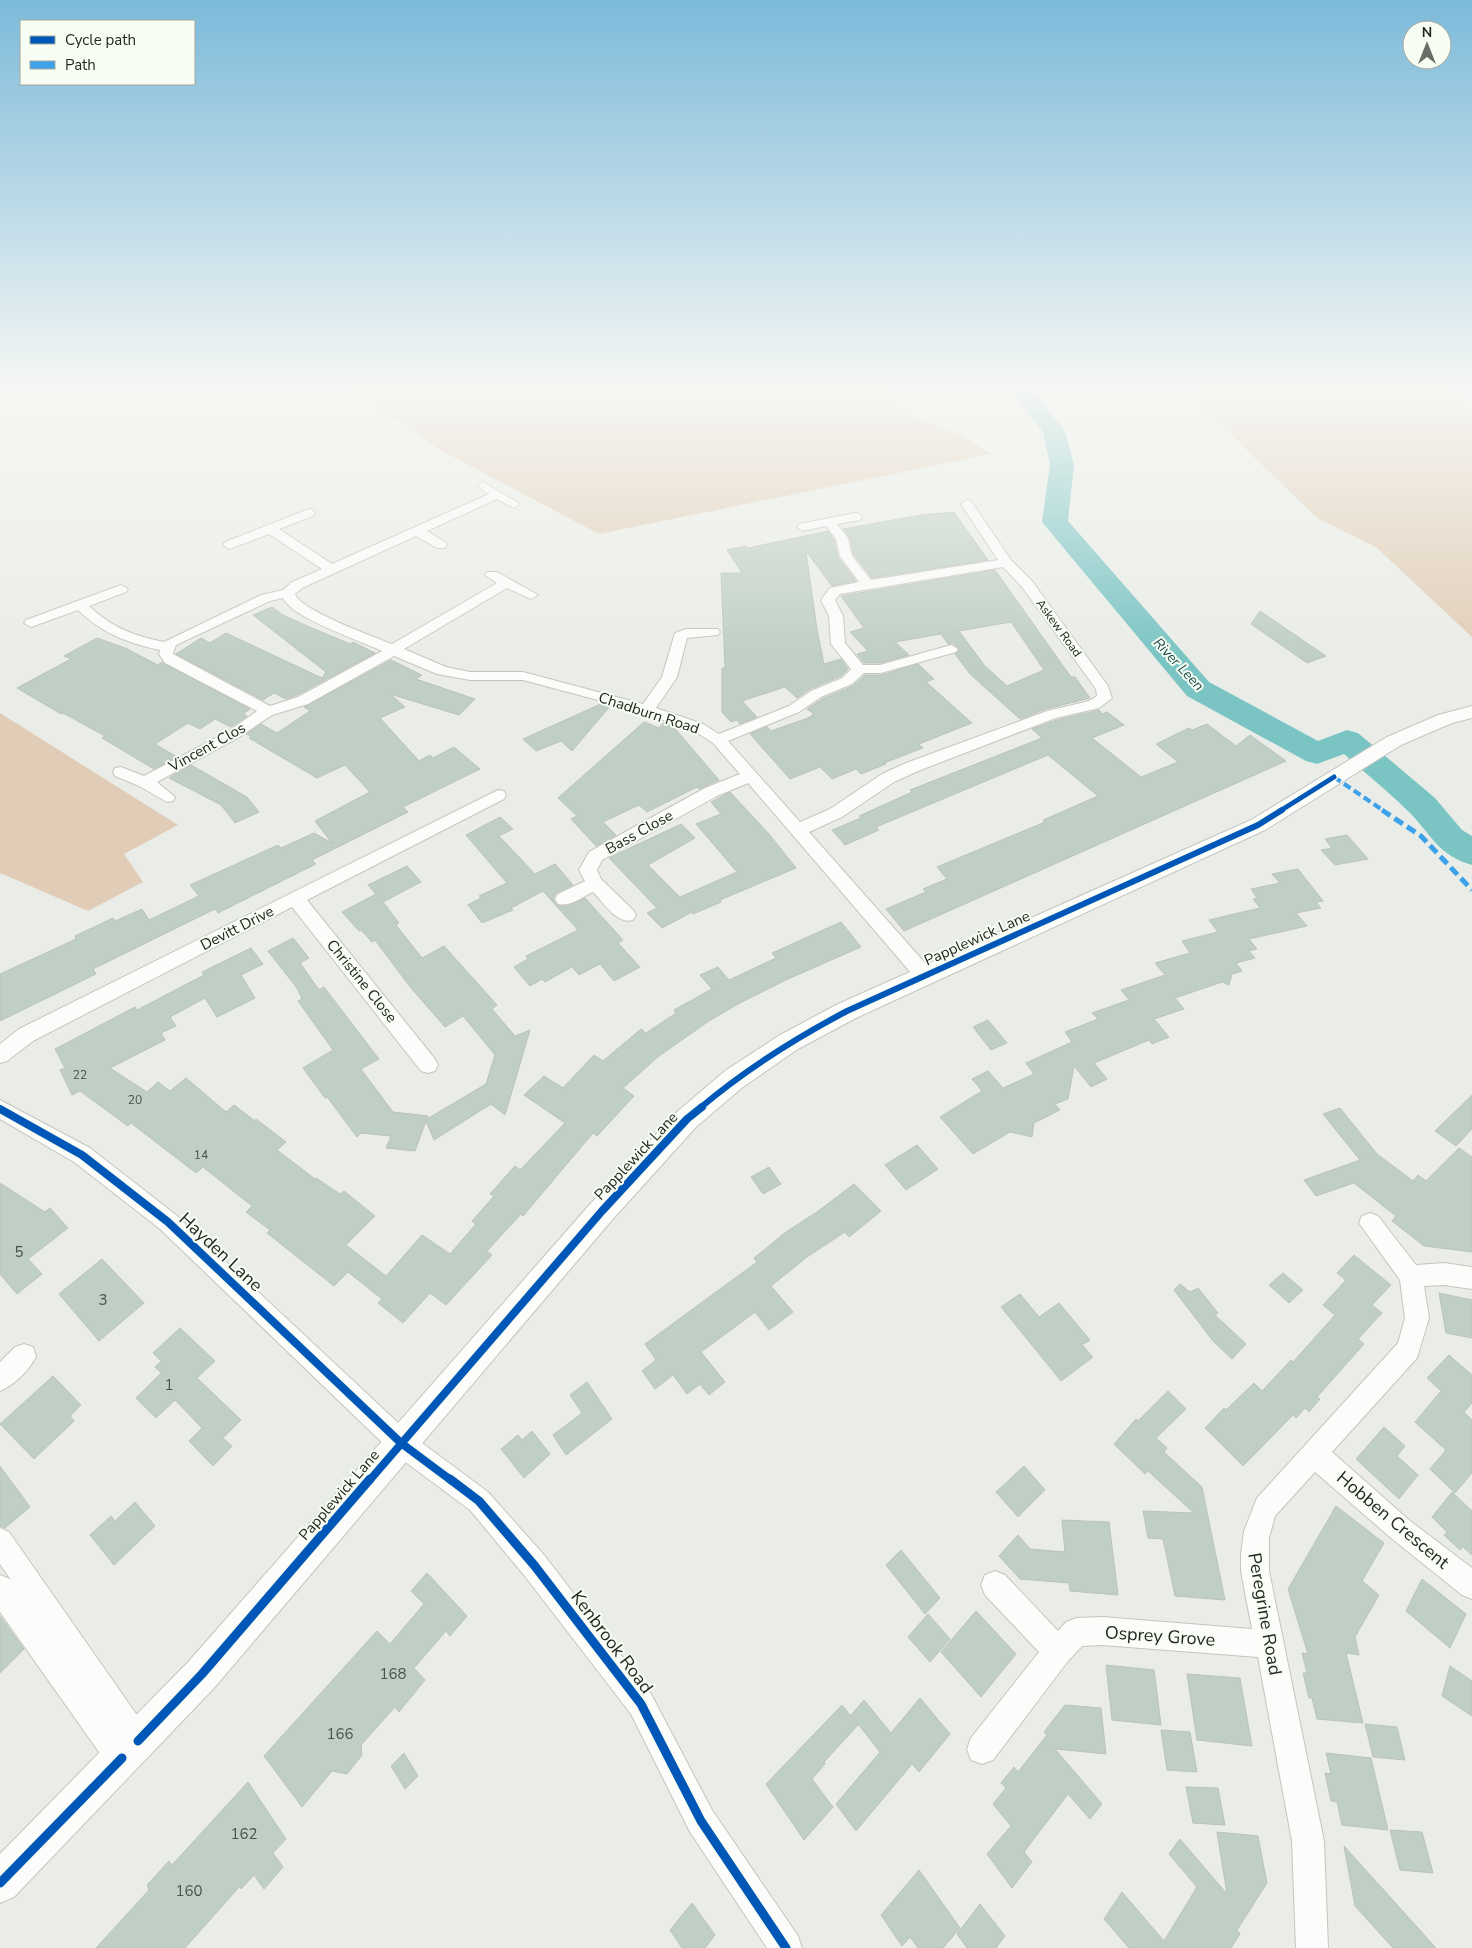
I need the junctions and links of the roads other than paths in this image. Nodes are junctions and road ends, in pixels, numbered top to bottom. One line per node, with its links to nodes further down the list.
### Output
1 (483, 486): 2 (street)
2 (497, 495): 3 (street); 10 (street)
3 (514, 504)
4 (967, 504): 13 (street)
5 (309, 513): 9 (street)
6 (856, 517): 7 (street)
7 (830, 522): 8 (street); 17 (street)
8 (803, 527)
9 (270, 529): 11 (street); 14 (street)
10 (417, 531): 12 (street); 14 (street)
11 (229, 545)
12 (440, 545)
13 (1006, 562): 17 (street); 37 (street, Askew Road)
14 (331, 569): 19 (street)
15 (492, 575): 16 (street)
16 (508, 583): 20 (street); 26 (street)
17 (868, 584): 27 (street)
18 (121, 588): 21 (street)
19 (288, 594): 24 (street); 26 (street, Chadburn Road)
20 (531, 595)
21 (80, 605): 22 (street); 24 (street)
22 (30, 623)
23 (713, 632): 28 (street)
24 (167, 647): 29 (street)
25 (951, 649): 27 (street)
26 (392, 650): 28 (street, Chadburn Road); 29 (street)
27 (858, 669): 31 (street)
28 (645, 710): 31 (street, Chadburn Road)
29 (268, 711): 34 (street, Vincent Clos)
30 (1472, 712): 42 (street, Papplewick Lane)
31 (718, 740): 33 (street, Chadburn Road)
32 (121, 772): 34 (street)
33 (750, 776): 37 (street, Chadburn Road); 38 (street, Bass Close)
34 (145, 782): 36 (street)
35 (498, 795): 39 (street, Devitt Drive)
36 (167, 797)
37 (797, 830): 42 (street, Chadburn Road)
38 (595, 883): 40 (street); 41 (street)
39 (295, 898): 43 (street, Devitt Drive); 44 (street, Christine Close)
40 (564, 899)
41 (627, 915)
42 (924, 976): 51 (street, Papplewick Lane)
43 (0, 1055)
44 (428, 1065)
45 (0, 1108): 51 (street, Hayden Lane)
46 (1370, 1223): 47 (street, Peregrine Road)
47 (1411, 1276): 48 (street); 52 (street, Peregrine Road)
48 (1472, 1278)
49 (24, 1356): 50 (street)
50 (0, 1379)
51 (400, 1443): 60 (street, Papplewick Lane); 63 (street, Kenbrook Road)
52 (1316, 1455): 54 (street, Hobben Crescent); 57 (street, Peregrine Road)
53 (0, 1541): 60 (street)
54 (1472, 1584)
55 (995, 1585): 58 (street)
56 (0, 1589): 60 (street)
57 (1270, 1644): 58 (street, Osprey Grove); 62 (street, Peregrine Road)
58 (1058, 1651): 59 (street, Osprey Grove)
59 (982, 1749)
60 (130, 1750): 61 (street, Papplewick Lane)
61 (0, 1883)
62 (1314, 1947)
63 (786, 1948)

